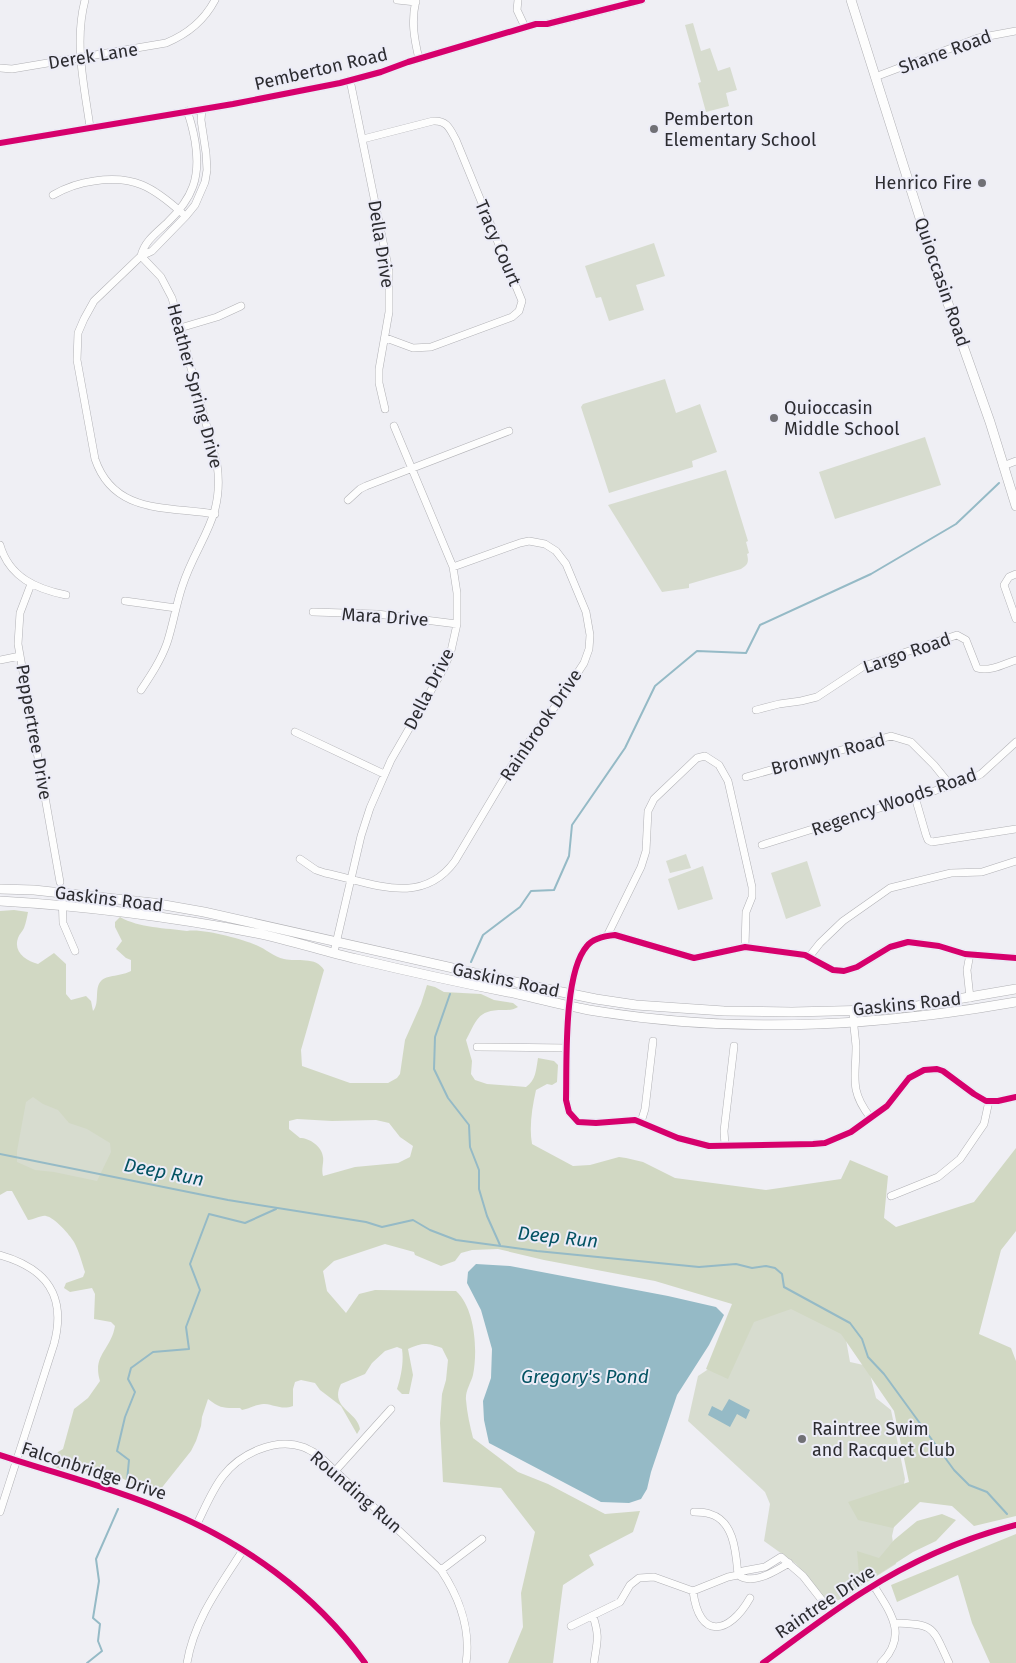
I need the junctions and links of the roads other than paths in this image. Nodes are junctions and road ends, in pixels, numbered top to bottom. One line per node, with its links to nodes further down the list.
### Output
1 (86, 0): 10 (street)
2 (215, 0): 10 (street, Derek Lane)
3 (397, 0): 7 (street)
4 (518, 0): 8 (street)
5 (642, 0): 8 (street, Pemberton Road)
6 (851, 0): 13 (main road, Quioccasin Road)
7 (416, 1): 11 (street)
8 (525, 27): 11 (street, Pemberton Road)
9 (1016, 31): 13 (street, Shane Road)
10 (80, 58): 12 (street, Derek Lane); 17 (street)
11 (419, 59): 14 (street, Pemberton Road)
12 (0, 68)
13 (875, 78): 31 (main road, Quioccasin Road)
14 (350, 80): 15 (street, Pemberton Road); 18 (street, Della Drive)
15 (202, 109): 16 (street, Pemberton Road); 22 (street)
16 (187, 111): 17 (street, Pemberton Road); 21 (street)
17 (90, 127): 19 (street, Pemberton Road)
18 (363, 140): 26 (street, Della Drive); 26 (street, Tracy Court)
19 (0, 143)
20 (53, 195): 21 (street)
21 (179, 210): 22 (street); 23 (street)
22 (186, 216): 23 (street)
23 (141, 256): 25 (street, Heather Spring Drive); 36 (street)
24 (240, 306): 25 (street)
25 (180, 328): 36 (street, Heather Spring Drive)
26 (386, 338): 27 (street, Della Drive)
27 (385, 409)
28 (394, 426): 32 (street, Della Drive)
29 (509, 431): 32 (street)
30 (1016, 461): 31 (street)
31 (1003, 466): 33 (main road, Quioccasin Road)
32 (412, 468): 34 (street); 38 (street, Della Drive)
33 (1014, 489): 35 (main road, Quioccasin Road)
34 (348, 500)
35 (1016, 506)
36 (215, 514): 43 (street, Heather Spring Drive)
37 (0, 544): 40 (street)
38 (453, 567): 46 (street, Della Drive); 62 (street, Rainbrook Drive)
39 (1016, 574): 45 (street)
40 (31, 584): 41 (street); 47 (street, Peppertree Drive)
41 (66, 595)
42 (125, 601): 43 (street)
43 (176, 608): 50 (street, Heather Spring Drive)
44 (313, 612): 46 (street, Mara Drive)
45 (1016, 619)
46 (457, 624): 54 (street, Della Drive)
47 (20, 656): 48 (street); 63 (street, Peppertree Drive)
48 (0, 660)
49 (1016, 660): 51 (street, Largo Road)
50 (142, 690)
51 (756, 710)
52 (295, 732): 54 (street)
53 (1016, 742): 56 (street, Regency Woods Road)
54 (384, 774): 62 (street, Della Drive)
55 (746, 777): 56 (street, Bronwyn Road)
56 (952, 786): 57 (street, Regency Woods Road)
57 (915, 797): 58 (street); 59 (street, Regency Woods Road)
58 (1016, 829)
59 (762, 845)
60 (300, 859): 62 (street, Rainbrook Drive)
61 (1016, 862): 74 (street)
62 (352, 878): 69 (street, Della Drive)
63 (60, 882)
64 (0, 888): 65 (main road, Gaskins Road)
65 (62, 894): 67 (street); 69 (main road, Gaskins Road)
66 (0, 901): 67 (main road, Gaskins Road)
67 (62, 906): 71 (street); 72 (main road, Gaskins Road)
68 (607, 936): 70 (street); 70 (street); 77 (street)
69 (337, 942): 72 (street, Della Drive); 77 (main road, Gaskins Road)
70 (745, 947): 74 (street)
71 (75, 951)
72 (334, 952): 80 (main road, Gaskins Road)
73 (970, 954): 74 (street); 75 (street); 78 (street)
74 (809, 957)
75 (1016, 958)
76 (1016, 989): 78 (main road, Gaskins Road)
77 (571, 994): 80 (street); 81 (main road, Gaskins Road)
78 (970, 998): 81 (main road, Gaskins Road)
79 (1016, 1002): 82 (main road, Gaskins Road)
80 (569, 1005): 82 (main road, Gaskins Road); 86 (street)
81 (852, 1011): 82 (street)
82 (854, 1022): 89 (street)
83 (653, 1041): 90 (street)
84 (734, 1046): 91 (street)
85 (477, 1047): 86 (street)
86 (566, 1048): 90 (street)
87 (1016, 1097): 88 (street)
88 (989, 1101): 89 (street); 92 (street)
89 (870, 1117): 91 (street)
90 (641, 1122): 91 (street)
91 (725, 1146)
92 (891, 1196)
93 (0, 1255): 96 (street)
94 (391, 1410): 97 (street)
95 (0, 1456): 96 (street, Falconbridge Drive)
96 (16, 1461): 98 (street); 100 (street, Falconbridge Drive)
97 (336, 1470): 100 (street, Rounding Run); 105 (street, Rounding Run)
98 (0, 1512)
99 (694, 1512): 106 (street)
100 (197, 1524): 103 (street, Falconbridge Drive)
101 (1016, 1525): 107 (street, Raintree Drive)
102 (482, 1539): 105 (street)
103 (243, 1550): 114 (street); 115 (street, Falconbridge Drive)
104 (789, 1563): 106 (street); 106 (street); 110 (street)
105 (442, 1570): 116 (street, Rounding Run)
106 (738, 1575): 108 (street)
107 (874, 1586): 110 (street, Raintree Drive); 112 (street)
108 (693, 1591): 109 (street); 111 (street)
109 (750, 1598)
110 (832, 1613): 118 (street, Raintree Drive)
111 (593, 1616): 113 (street); 117 (street)
112 (894, 1623): 119 (street); 120 (street)
113 (571, 1626)
114 (187, 1663)
115 (365, 1663)
116 (466, 1663)
117 (594, 1663)
118 (763, 1663)
119 (881, 1663)
120 (949, 1663)

